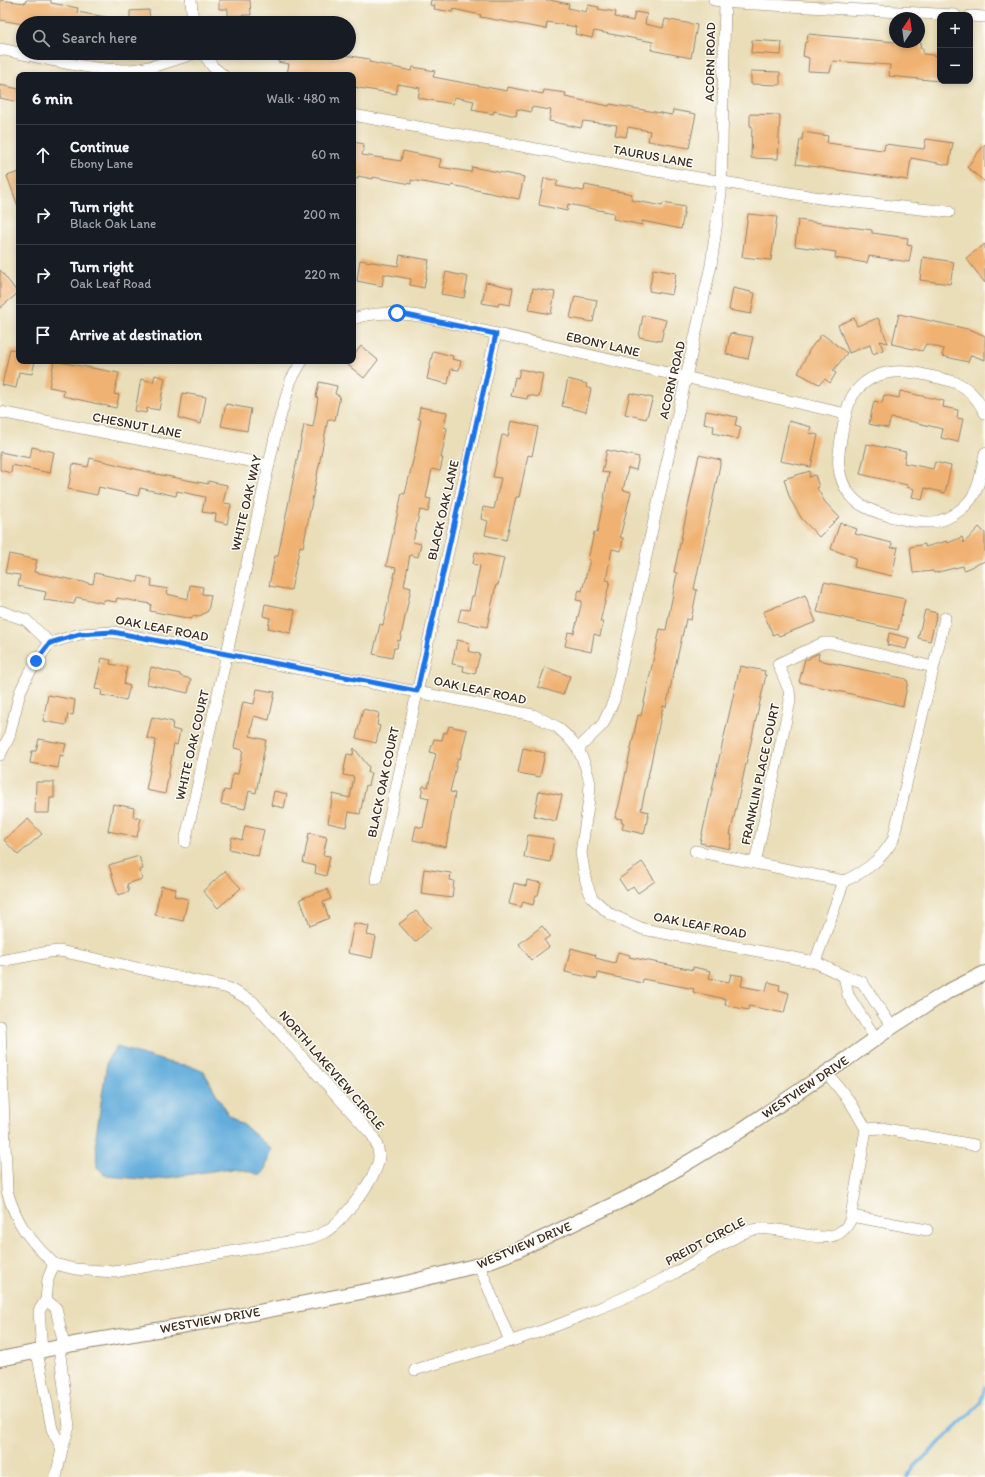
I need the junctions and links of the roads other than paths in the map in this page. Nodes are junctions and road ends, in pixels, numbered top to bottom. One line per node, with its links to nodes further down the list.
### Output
1 (191, 0): 5 (street)
2 (714, 0): 3 (street)
3 (725, 1): 4 (street); 15 (street, ACORN ROAD)
4 (937, 14)
5 (192, 16)
6 (973, 16): 7 (street)
7 (985, 17)
8 (0, 49): 9 (street)
9 (16, 52)
10 (59, 60): 11 (street)
11 (174, 60)
12 (208, 60): 13 (street)
13 (219, 72)
14 (356, 116): 15 (street, TAURUS LANE)
15 (722, 182): 16 (street, TAURUS LANE); 20 (street, ACORN ROAD)
16 (949, 212)
17 (356, 318): 18 (street, EBONY LANE)
18 (496, 334): 20 (street, EBONY LANE); 31 (street, BLACK OAK LANE)
19 (300, 364): 25 (street, WHITE OAK WAY)
20 (687, 377): 23 (street, EBONY LANE); 32 (street, ACORN ROAD)
21 (0, 412): 25 (street, CHESNUT LANE)
22 (985, 413): 23 (street)
23 (846, 414): 24 (street)
24 (985, 453)
25 (269, 465): 29 (street, WHITE OAK WAY)
26 (0, 611): 28 (street)
27 (945, 618): 30 (street)
28 (50, 643): 29 (street, OAK LEAF ROAD); 33 (street)
29 (227, 655): 31 (street, OAK LEAF ROAD); 34 (street, WHITE OAK COURT)
30 (933, 667): 36 (street, FRANKLIN PLACE COURT); 38 (street)
31 (417, 691): 32 (street, OAK LEAF ROAD); 37 (street, BLACK OAK COURT)
32 (578, 749): 40 (street, OAK LEAF ROAD)
33 (0, 755)
34 (185, 842)
35 (696, 851): 36 (street, FRANKLIN PLACE COURT)
36 (755, 863): 38 (street, FRANKLIN PLACE COURT)
37 (376, 879)
38 (844, 880): 40 (street)
39 (0, 961): 51 (street, NORTH LAKEVIEW CIRCLE)
40 (816, 962): 42 (street, OAK LEAF ROAD)
41 (985, 973): 44 (street, WESTVIEW DRIVE)
42 (844, 976): 44 (street, OAK LEAF ROAD); 45 (street)
43 (0, 1026): 51 (street)
44 (892, 1027): 45 (street, WESTVIEW DRIVE)
45 (876, 1038): 46 (street, WESTVIEW DRIVE)
46 (827, 1073): 47 (street); 52 (street, WESTVIEW DRIVE)
47 (866, 1129): 48 (street); 49 (street, PREIDT CIRCLE)
48 (974, 1146)
49 (851, 1216): 50 (street); 54 (street, PREIDT CIRCLE)
50 (927, 1230)
51 (54, 1264): 53 (street)
52 (480, 1265): 54 (street); 55 (street, WESTVIEW DRIVE)
53 (46, 1300): 55 (street); 56 (street)
54 (510, 1341): 58 (street, PREIDT CIRCLE)
55 (62, 1347): 56 (street, WESTVIEW DRIVE); 59 (street)
56 (39, 1352): 57 (street, WESTVIEW DRIVE); 59 (street)
57 (0, 1359)
58 (414, 1370)
59 (62, 1449): 60 (street)
60 (56, 1477)

